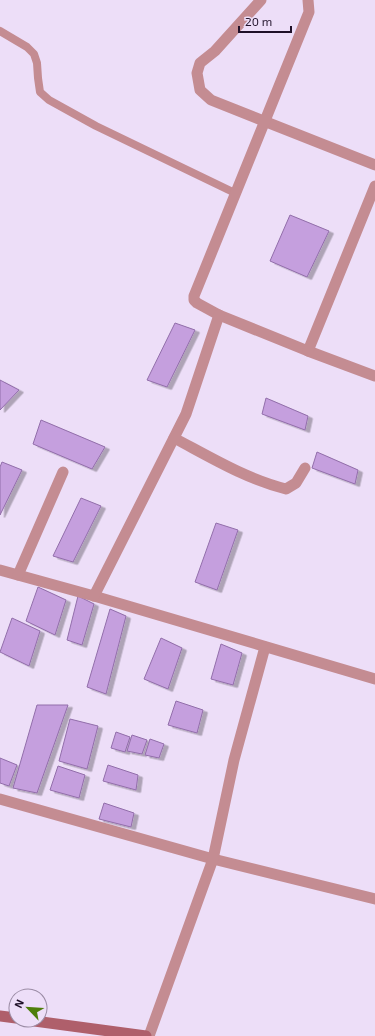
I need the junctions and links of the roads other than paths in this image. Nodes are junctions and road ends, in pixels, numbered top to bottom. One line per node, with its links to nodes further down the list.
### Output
1 (261, 0): 4 (street)
2 (308, 0): 4 (street)
3 (0, 31): 7 (lane)
4 (264, 121): 5 (street); 7 (street)
5 (375, 165)
6 (375, 186): 9 (street)
7 (235, 193): 8 (street)
8 (219, 315): 9 (street); 11 (street)
9 (308, 351): 10 (street)
10 (375, 376)
11 (174, 438): 12 (street); 16 (street)
12 (305, 468)
13 (64, 472): 15 (street)
14 (0, 570): 15 (street)
15 (18, 575): 16 (street)
16 (94, 596): 17 (street)
17 (265, 647): 18 (street); 20 (street)
18 (375, 679)
19 (0, 799): 20 (street)
20 (213, 859): 21 (street); 23 (street)
21 (375, 899)
22 (48, 1023): 23 (main road)
23 (148, 1036)

